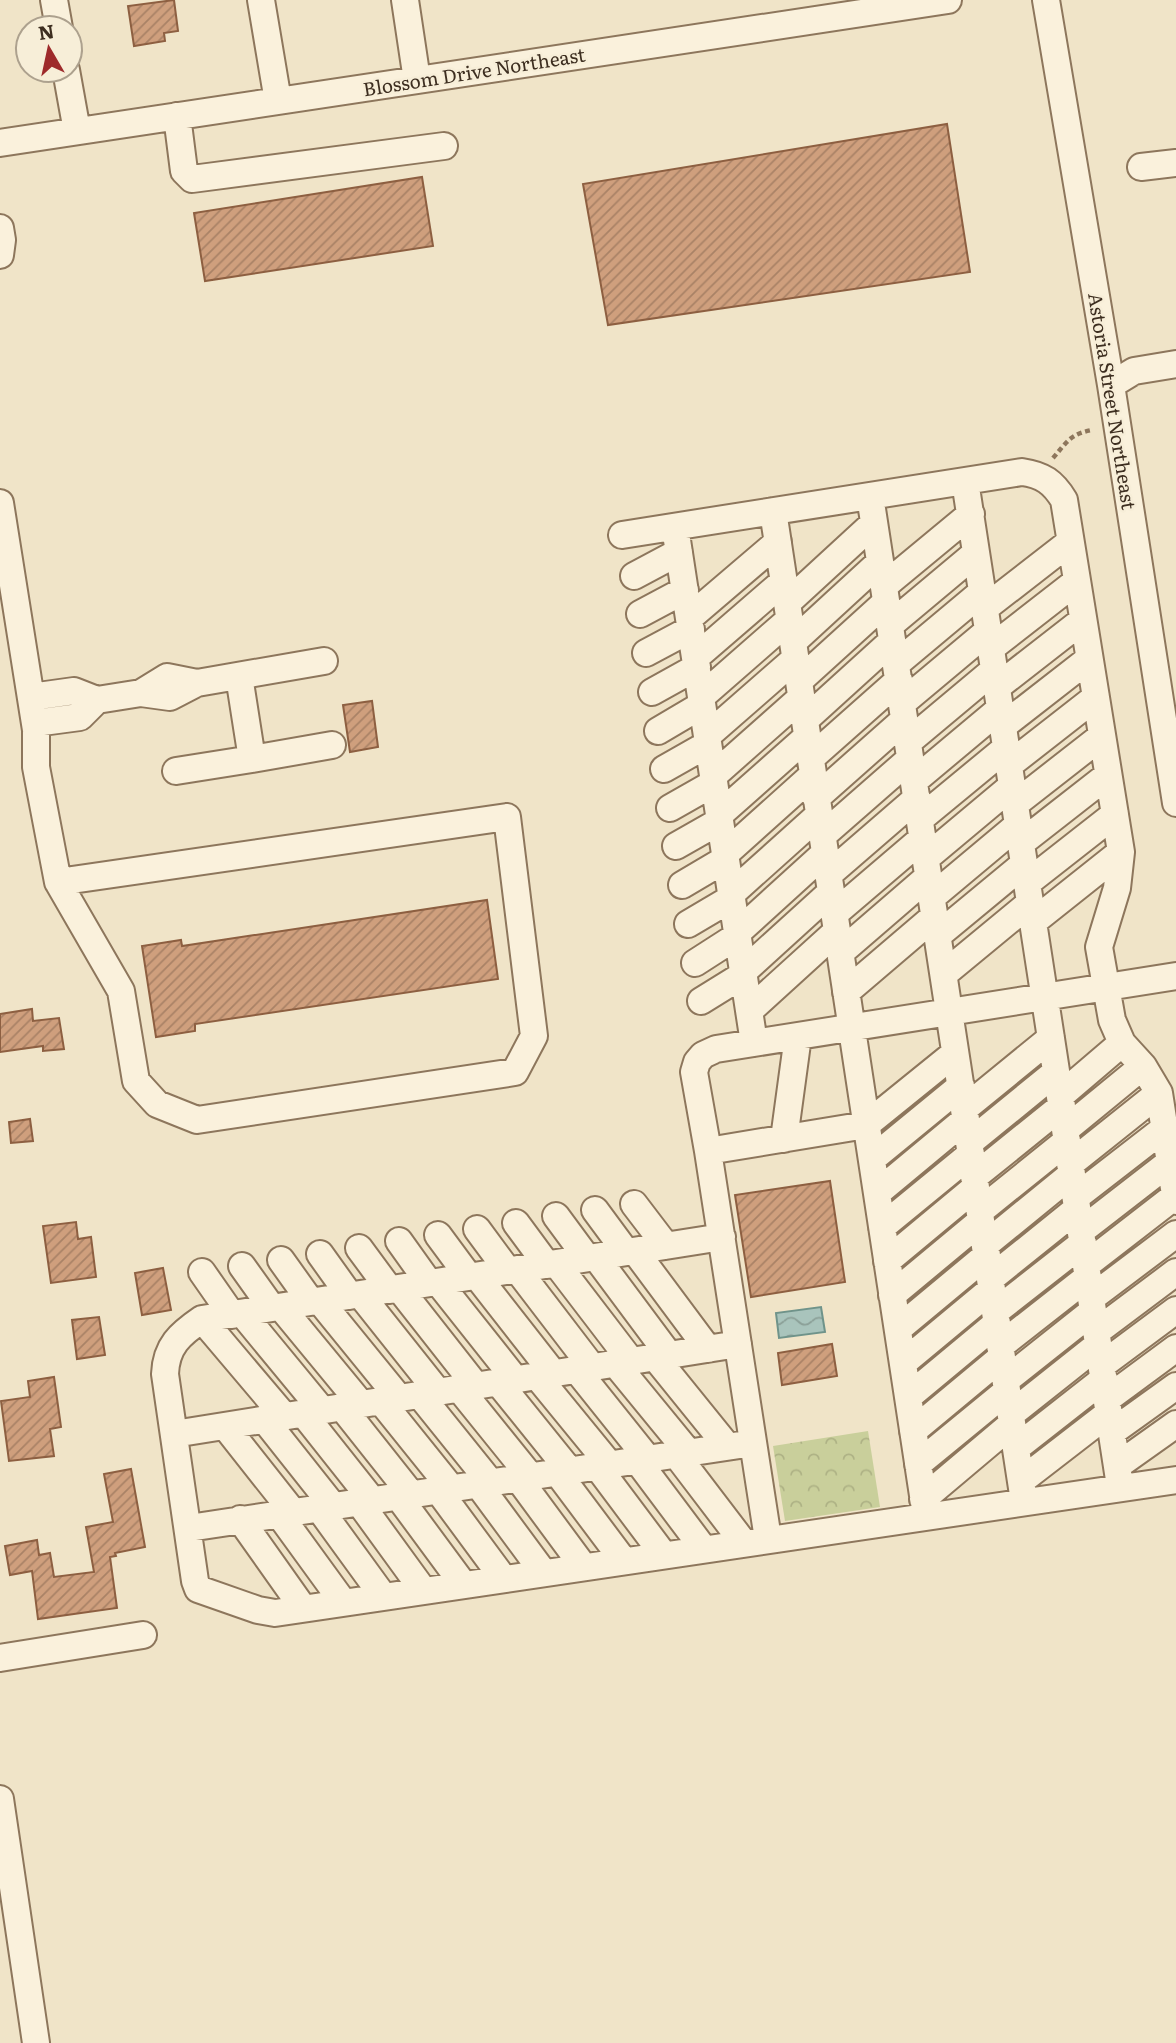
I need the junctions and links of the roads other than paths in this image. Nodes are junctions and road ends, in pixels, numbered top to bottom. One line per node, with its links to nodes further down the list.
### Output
1 (261, 0): 8 (street)
2 (405, 0): 6 (street)
3 (948, 0): 5 (street, Blossom Drive Northeast)
4 (1046, 0): 18 (street, Astoria Street Northeast)
5 (858, 7): 6 (street, Blossom Drive Northeast)
6 (417, 80): 8 (street, Blossom Drive Northeast)
7 (69, 84): 10 (street)
8 (278, 101): 9 (street, Blossom Drive Northeast)
9 (177, 116): 10 (street, Blossom Drive Northeast); 12 (street)
10 (77, 131): 11 (street, Blossom Drive Northeast)
11 (0, 143)
12 (444, 146)
13 (1176, 163): 14 (street)
14 (1141, 167)
15 (0, 228): 16 (street)
16 (0, 254)
17 (1176, 364): 18 (street)
18 (1111, 385): 59 (street, Astoria Street Northeast)
19 (965, 481): 20 (street); 23 (street); 28 (street)
20 (870, 496): 22 (street); 24 (street)
21 (0, 503): 42 (street)
22 (773, 512): 26 (street); 27 (street)
23 (971, 514): 29 (street); 51 (street)
24 (874, 523): 51 (street); 54 (street)
25 (622, 535): 26 (street)
26 (677, 540): 30 (street); 32 (street)
27 (778, 542): 35 (street); 54 (street)
28 (1070, 542): 31 (street); 52 (street)
29 (976, 553): 51 (street); 52 (street)
30 (634, 576)
31 (1077, 581): 34 (street); 52 (street)
32 (685, 590): 33 (street); 35 (street)
33 (640, 614)
34 (1083, 620): 37 (street); 52 (street)
35 (690, 624): 36 (street); 39 (street)
36 (646, 653)
37 (1089, 659): 43 (street); 52 (street)
38 (324, 661): 40 (street)
39 (696, 662): 41 (street); 45 (street); 54 (street)
40 (239, 676): 44 (street); 53 (street)
41 (652, 692)
42 (31, 697): 44 (street); 46 (street)
43 (1096, 697): 48 (street); 52 (street)
44 (97, 700): 46 (street)
45 (702, 701): 47 (street); 49 (street); 54 (street)
46 (35, 723): 66 (street)
47 (658, 731)
48 (1102, 736): 52 (street); 57 (street)
49 (708, 740): 54 (street); 55 (street); 58 (street)
50 (332, 745): 53 (street)
51 (909, 750): 52 (street); 52 (street); 52 (street); 52 (street); 52 (street); 52 (street); 52 (street); 52 (street); 54 (street); 54 (street); 54 (street); 54 (street); 54 (street); 54 (street); 54 (street); 54 (street); 54 (street); 73 (street); 76 (street)
52 (1008, 756): 57 (street); 61 (street); 64 (street); 73 (street); 77 (street)
53 (252, 759): 56 (street)
54 (812, 767): 58 (street); 62 (street); 65 (street); 68 (street); 70 (street); 72 (street); 76 (street); 79 (street)
55 (664, 769)
56 (176, 771)
57 (1108, 775): 61 (street)
58 (714, 779): 60 (street); 62 (street)
59 (1176, 803)
60 (670, 808)
61 (1115, 814): 64 (street)
62 (720, 818): 63 (street); 65 (street)
63 (676, 846)
64 (1121, 852): 75 (street)
65 (725, 857): 67 (street); 68 (street)
66 (58, 882): 66 (street)
67 (682, 885)
68 (731, 896): 69 (street); 70 (street)
69 (688, 924)
70 (737, 935): 71 (street); 72 (street)
71 (695, 963)
72 (743, 973): 78 (street); 79 (street)
73 (944, 974): 80 (street)
74 (1176, 976): 75 (street)
75 (1106, 987): 77 (street); 85 (street)
76 (846, 992): 81 (street)
77 (1045, 997): 80 (street); 83 (street)
78 (701, 1001)
79 (749, 1011): 84 (street)
80 (949, 1011): 81 (street); 86 (street)
81 (851, 1027): 82 (street); 89 (street)
82 (798, 1036): 84 (street); 91 (street)
83 (1051, 1038): 111 (street); 117 (street)
84 (754, 1043): 92 (street)
85 (1122, 1043): 87 (street); 111 (street)
86 (955, 1053): 89 (street); 117 (street)
87 (1143, 1066): 88 (street); 111 (street)
88 (1159, 1093): 90 (street); 111 (street)
89 (866, 1125): 91 (street); 93 (street)
90 (1165, 1128): 94 (street); 111 (street)
91 (784, 1139): 92 (street)
92 (708, 1151): 105 (street)
93 (872, 1159): 95 (street); 117 (street)
94 (1170, 1162): 96 (street); 111 (street)
95 (877, 1193): 101 (street); 117 (street)
96 (1176, 1198): 111 (street)
97 (634, 1204): 107 (street)
98 (595, 1210): 109 (street)
99 (555, 1216): 112 (street)
100 (516, 1223): 115 (street)
101 (882, 1227): 114 (street); 117 (street)
102 (477, 1229): 118 (street)
103 (1176, 1234): 111 (street)
104 (438, 1235): 121 (street)
105 (722, 1237): 107 (street); 132 (street)
106 (398, 1241): 122 (street)
107 (666, 1246): 109 (street)
108 (359, 1248): 123 (street)
109 (630, 1251): 112 (street); 134 (street)
110 (320, 1254): 124 (street)
111 (1084, 1254): 117 (street); 117 (street); 117 (street); 117 (street); 117 (street); 120 (street); 128 (street); 133 (street); 136 (street); 150 (street); 155 (street)
112 (591, 1258): 115 (street); 137 (street)
113 (281, 1260): 126 (street)
114 (887, 1261): 117 (street); 125 (street)
115 (552, 1264): 118 (street); 137 (street)
116 (242, 1266): 127 (street)
117 (988, 1267): 125 (street); 131 (street); 135 (street); 138 (street); 141 (street); 147 (street); 155 (street); 158 (street)
118 (512, 1270): 121 (street); 137 (street)
119 (202, 1272): 129 (street)
120 (1176, 1272)
121 (473, 1276): 122 (street); 137 (street)
122 (434, 1283): 123 (street); 137 (street)
123 (394, 1289): 124 (street); 137 (street)
124 (355, 1295): 126 (street); 137 (street)
125 (892, 1295): 131 (street)
126 (316, 1301): 127 (street); 137 (street)
127 (276, 1308): 129 (street); 137 (street)
128 (1176, 1310)
129 (237, 1314): 130 (street); 137 (street)
130 (202, 1319): 137 (street); 142 (street)
131 (898, 1329): 135 (street)
132 (738, 1344): 134 (street); 143 (street)
133 (1176, 1348)
134 (708, 1349): 137 (street)
135 (903, 1363): 138 (street)
136 (1176, 1386)
137 (468, 1387): 140 (street); 144 (street); 145 (street); 146 (street); 148 (street); 149 (street); 151 (street); 153 (street); 154 (street); 156 (street); 157 (street); 159 (street)
138 (908, 1397): 141 (street)
139 (1176, 1424): 150 (street)
140 (225, 1426): 142 (street); 159 (street)
141 (913, 1430): 147 (street)
142 (174, 1434): 161 (street)
143 (753, 1443): 144 (street); 162 (street)
144 (727, 1447): 145 (street)
145 (682, 1453): 146 (street); 162 (street)
146 (642, 1459): 148 (street); 163 (street)
147 (918, 1464): 158 (street)
148 (603, 1465): 149 (street); 164 (street)
149 (563, 1471): 151 (street); 165 (street)
150 (1119, 1476): 152 (street); 155 (street)
151 (524, 1477): 153 (street); 166 (street)
152 (1176, 1480)
153 (484, 1483): 154 (street); 167 (street)
154 (444, 1489): 156 (street); 168 (street)
155 (1023, 1491): 158 (street)
156 (405, 1495): 157 (street); 169 (street)
157 (365, 1501): 159 (street); 170 (street)
158 (925, 1507): 162 (street)
159 (306, 1510): 160 (street); 171 (street); 172 (street)
160 (240, 1519): 161 (street); 173 (street)
161 (189, 1528): 173 (street)
162 (755, 1541): 163 (street)
163 (703, 1548): 164 (street)
164 (663, 1554): 165 (street)
165 (623, 1560): 166 (street)
166 (583, 1566): 167 (street)
167 (543, 1572): 168 (street)
168 (503, 1578): 169 (street)
169 (463, 1584): 170 (street)
170 (423, 1590): 171 (street)
171 (383, 1596): 172 (street)
172 (343, 1602): 173 (street)
173 (303, 1608)
174 (143, 1635): 175 (street)
175 (0, 1658)
176 (0, 1799): 177 (street)
177 (36, 2043)

